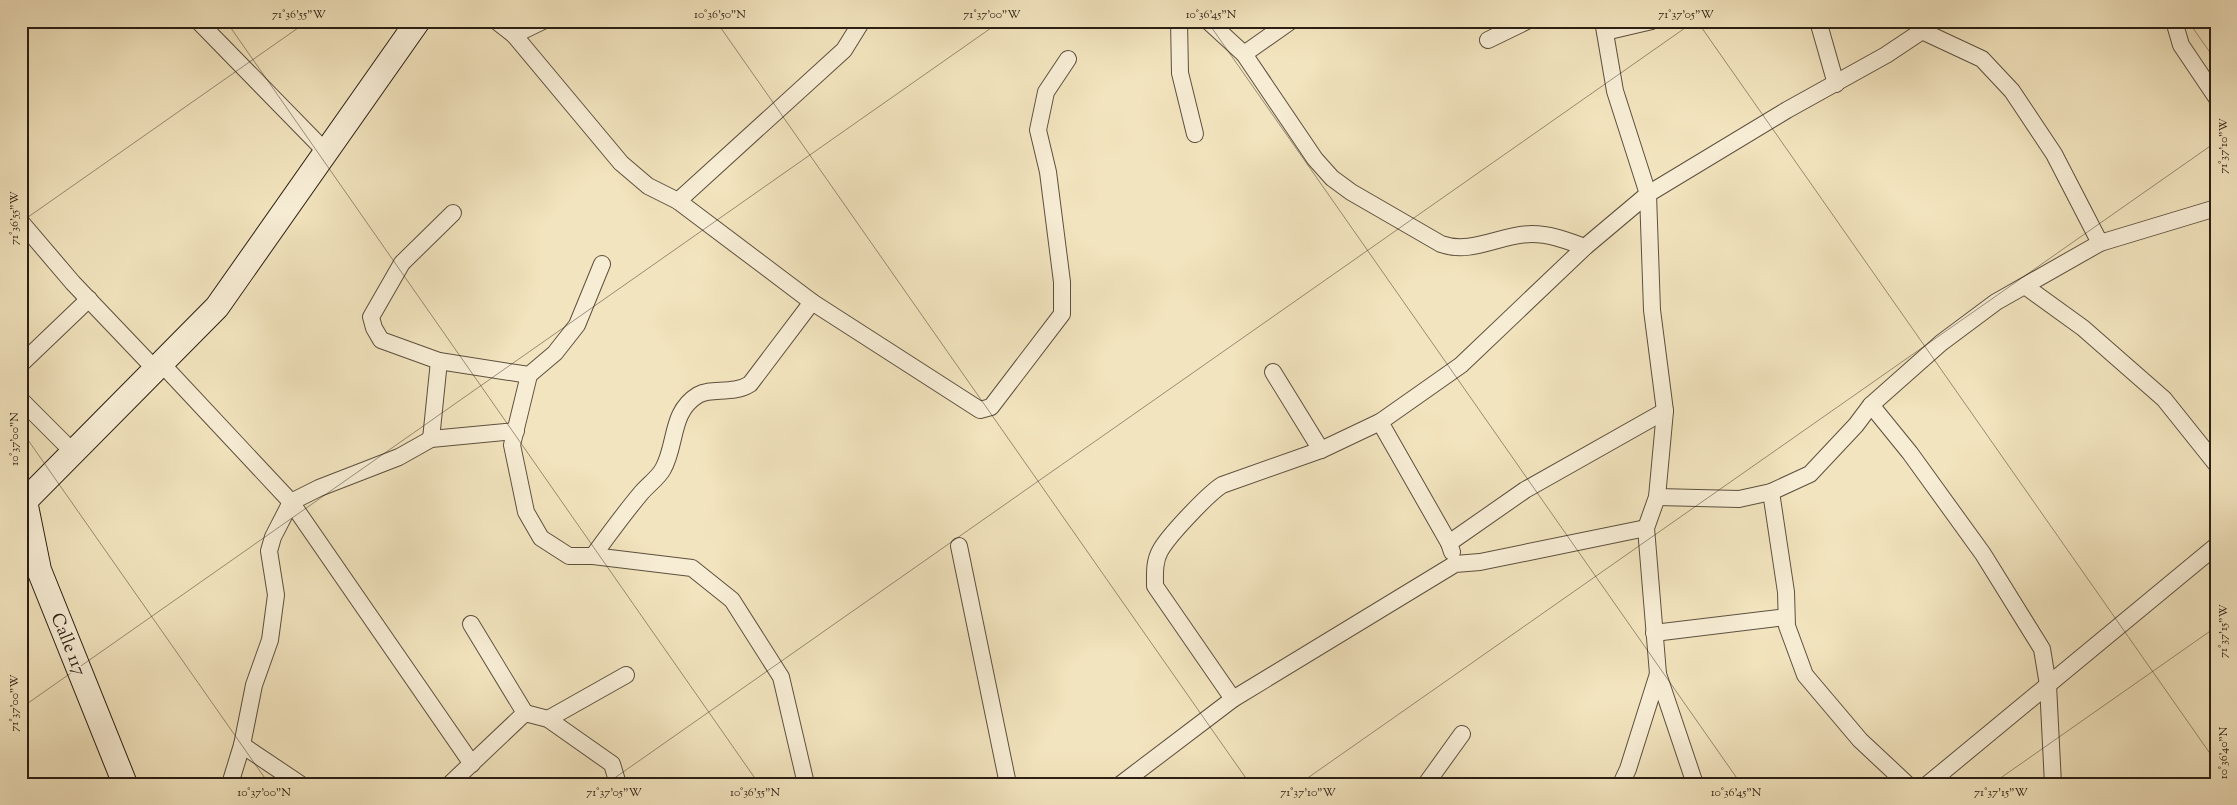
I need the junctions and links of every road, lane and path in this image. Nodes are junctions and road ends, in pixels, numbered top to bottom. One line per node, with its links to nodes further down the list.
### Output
1 (198, 21): 22 (street)
2 (418, 21): 22 (street)
3 (496, 21): 15 (street)
4 (543, 21): 15 (street)
5 (862, 21): 24 (street)
6 (1179, 21): 21 (street)
7 (1208, 21): 17 (street)
8 (1290, 21): 17 (street)
9 (1527, 21): 16 (street)
10 (1652, 21): 14 (street)
11 (1818, 21): 19 (street)
12 (2174, 21): 20 (street)
13 (1925, 26): 19 (street); 28 (street)
14 (1604, 27): 23 (street)
15 (514, 35): 24 (street)
16 (1488, 40)
17 (1244, 54): 29 (street)
18 (1068, 59): 33 (street)
19 (1836, 84): 23 (street)
20 (2216, 97)
21 (1195, 134)
22 (326, 152): 36 (street)
23 (1648, 194): 29 (street); 41 (street)
24 (678, 201): 33 (street)
25 (2216, 208): 28 (street)
26 (453, 213): 35 (street)
27 (21, 222): 32 (street)
28 (2100, 243): 31 (street)
29 (1585, 247): 42 (street)
30 (602, 264): 38 (street)
31 (2025, 286): 40 (street); 47 (street)
32 (88, 299): 34 (street); 36 (street)
33 (812, 302): 56 (street)
34 (22, 361)
35 (438, 361): 38 (street); 44 (street)
36 (158, 366): 46 (street); 51 (street)
37 (1273, 372): 45 (street)
38 (529, 374): 43 (street)
39 (21, 400): 46 (street)
40 (1870, 406): 48 (street); 63 (street)
41 (1665, 411): 49 (street); 53 (street)
42 (1380, 422): 45 (street); 53 (street)
43 (516, 432): 44 (street); 56 (street)
44 (431, 439): 51 (street)
45 (1321, 450): 64 (street)
46 (73, 452): 50 (street)
47 (2216, 464)
48 (1771, 492): 49 (street); 58 (street)
49 (1657, 498): 52 (street)
50 (23, 502): 70 (street, Calle 117)
51 (292, 502): 68 (street); 69 (street)
52 (1646, 528): 57 (street); 60 (street)
53 (1449, 543): 57 (street)
54 (959, 546): 76 (street)
55 (2216, 546): 63 (street)
56 (593, 556): 75 (street)
57 (1455, 564): 64 (street)
58 (1786, 617): 60 (street); 81 (street)
59 (471, 624): 65 (street)
60 (1654, 633): 61 (street)
61 (1658, 674): 79 (street); 80 (street)
62 (626, 675): 66 (street)
63 (2048, 685): 82 (street); 83 (street)
64 (1233, 699): 77 (street)
65 (525, 713): 66 (street); 69 (street)
66 (548, 719): 74 (street)
67 (1462, 734): 78 (street)
68 (242, 745): 71 (street); 72 (street)
69 (472, 764): 73 (street)
70 (125, 784)
71 (230, 784)
72 (300, 784)
73 (450, 784)
74 (618, 784)
75 (806, 784)
76 (1008, 784)
77 (1121, 784)
78 (1426, 784)
79 (1621, 784)
80 (1695, 784)
81 (1907, 784)
82 (1928, 784)
83 (2053, 784)

